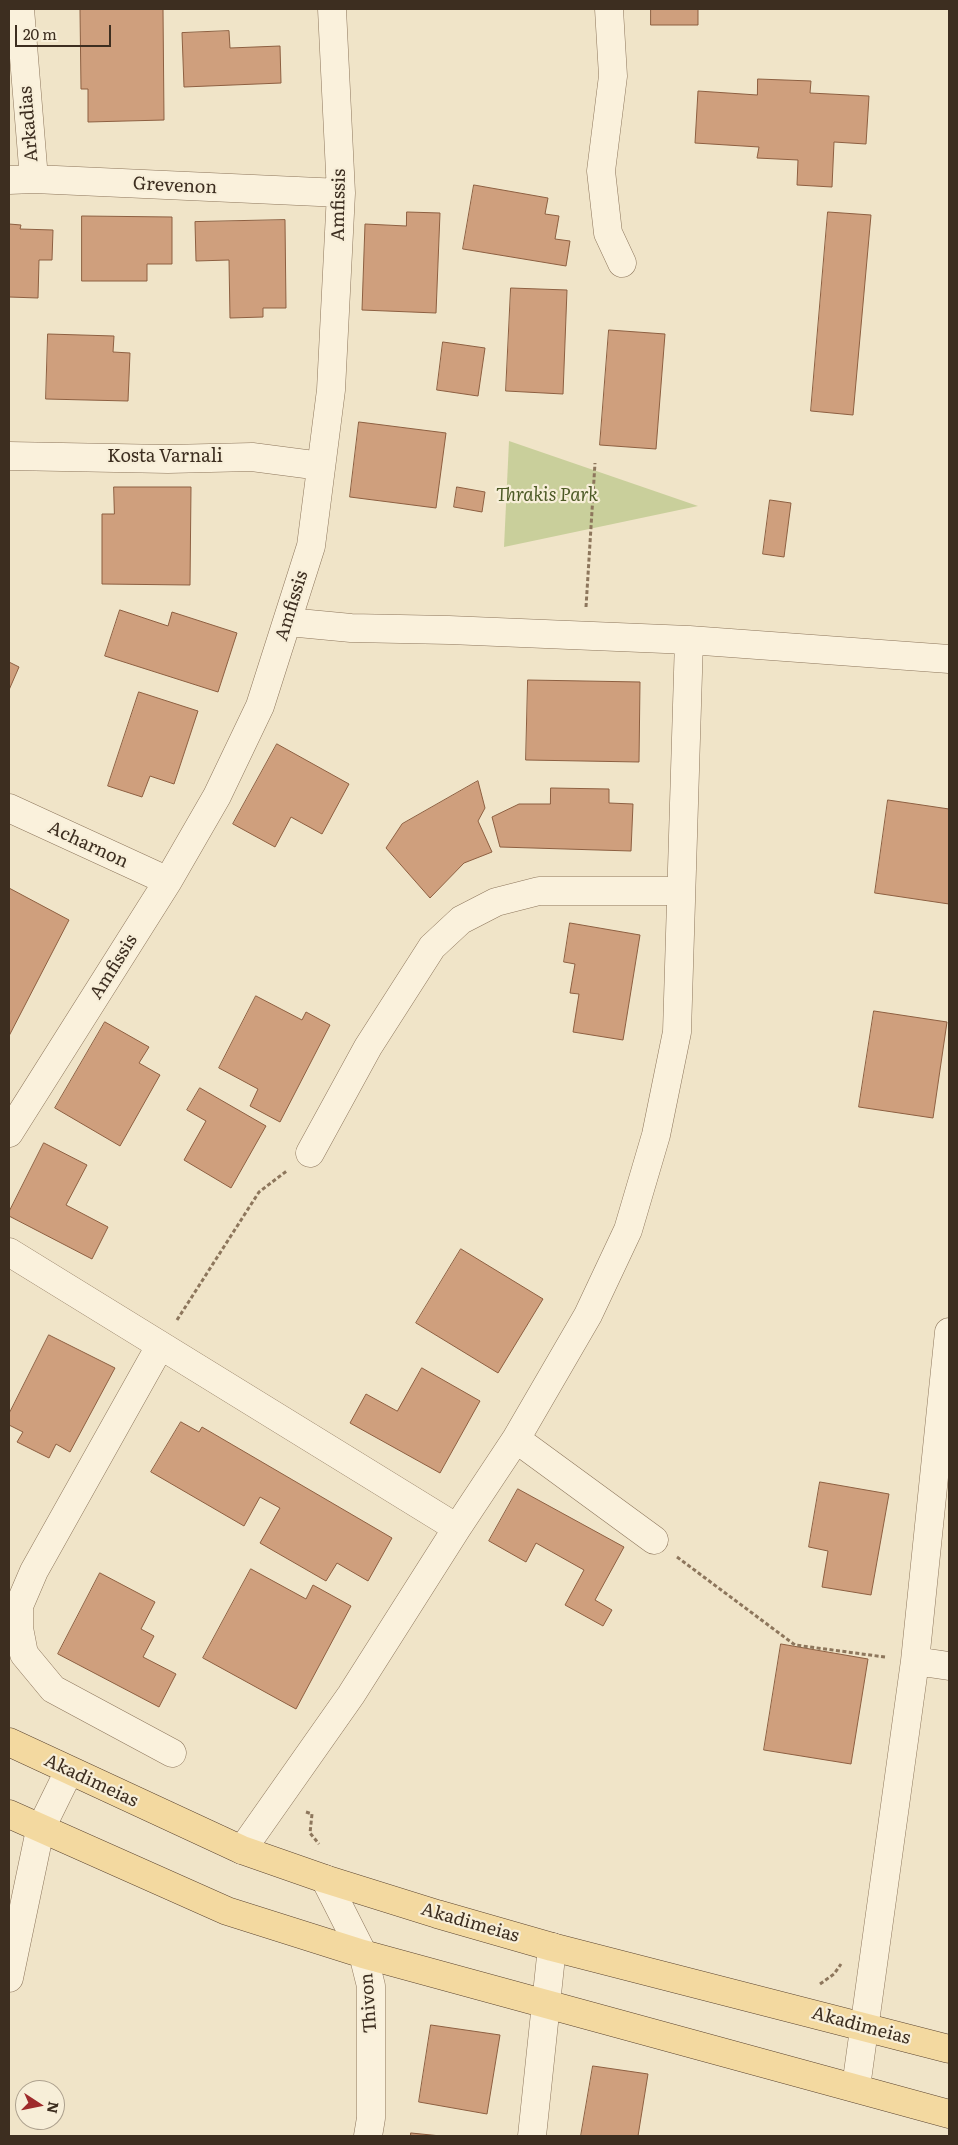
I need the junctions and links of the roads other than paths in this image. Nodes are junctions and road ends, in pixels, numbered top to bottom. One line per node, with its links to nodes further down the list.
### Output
1 (20, 9): 4 (street, Arkadias)
2 (332, 9): 5 (street, Amfissis)
3 (609, 9): 6 (street)
4 (22, 180): 5 (street, Grevenon)
5 (341, 193): 8 (street, Amfissis)
6 (622, 263)
7 (9, 456): 8 (street, Kosta Varnali)
8 (321, 466): 9 (street, Amfissis)
9 (288, 622): 10 (street); 13 (street, Amfissis)
10 (689, 640): 11 (street); 14 (street)
11 (949, 659)
12 (9, 808): 13 (street, Acharnon)
13 (168, 882): 15 (street, Amfissis)
14 (680, 891): 16 (street); 20 (street)
15 (9, 1133)
16 (310, 1153)
17 (9, 1252): 19 (street)
18 (949, 1332): 23 (street)
19 (160, 1346): 21 (street); 26 (street)
20 (516, 1439): 21 (street); 22 (street)
21 (456, 1528): 30 (street)
22 (654, 1540)
23 (915, 1661): 24 (street); 36 (street)
24 (949, 1666)
25 (9, 1742): 27 (main road, Akadimeias)
26 (172, 1753)
27 (69, 1771): 29 (street); 30 (main road, Akadimeias)
28 (9, 1814): 29 (main road)
29 (40, 1830): 33 (main road); 34 (street)
30 (242, 1850): 31 (main road, Akadimeias)
31 (325, 1879): 32 (main road, Akadimeias); 33 (street, Thivon)
32 (552, 1947): 35 (street); 36 (main road, Akadimeias)
33 (363, 1954): 35 (main road); 40 (street, Thivon)
34 (9, 1978)
35 (545, 2005): 38 (main road); 41 (street)
36 (864, 2026): 37 (main road, Akadimeias); 38 (street)
37 (949, 2049)
38 (856, 2087): 39 (main road)
39 (949, 2114)
40 (368, 2136)
41 (532, 2136)

